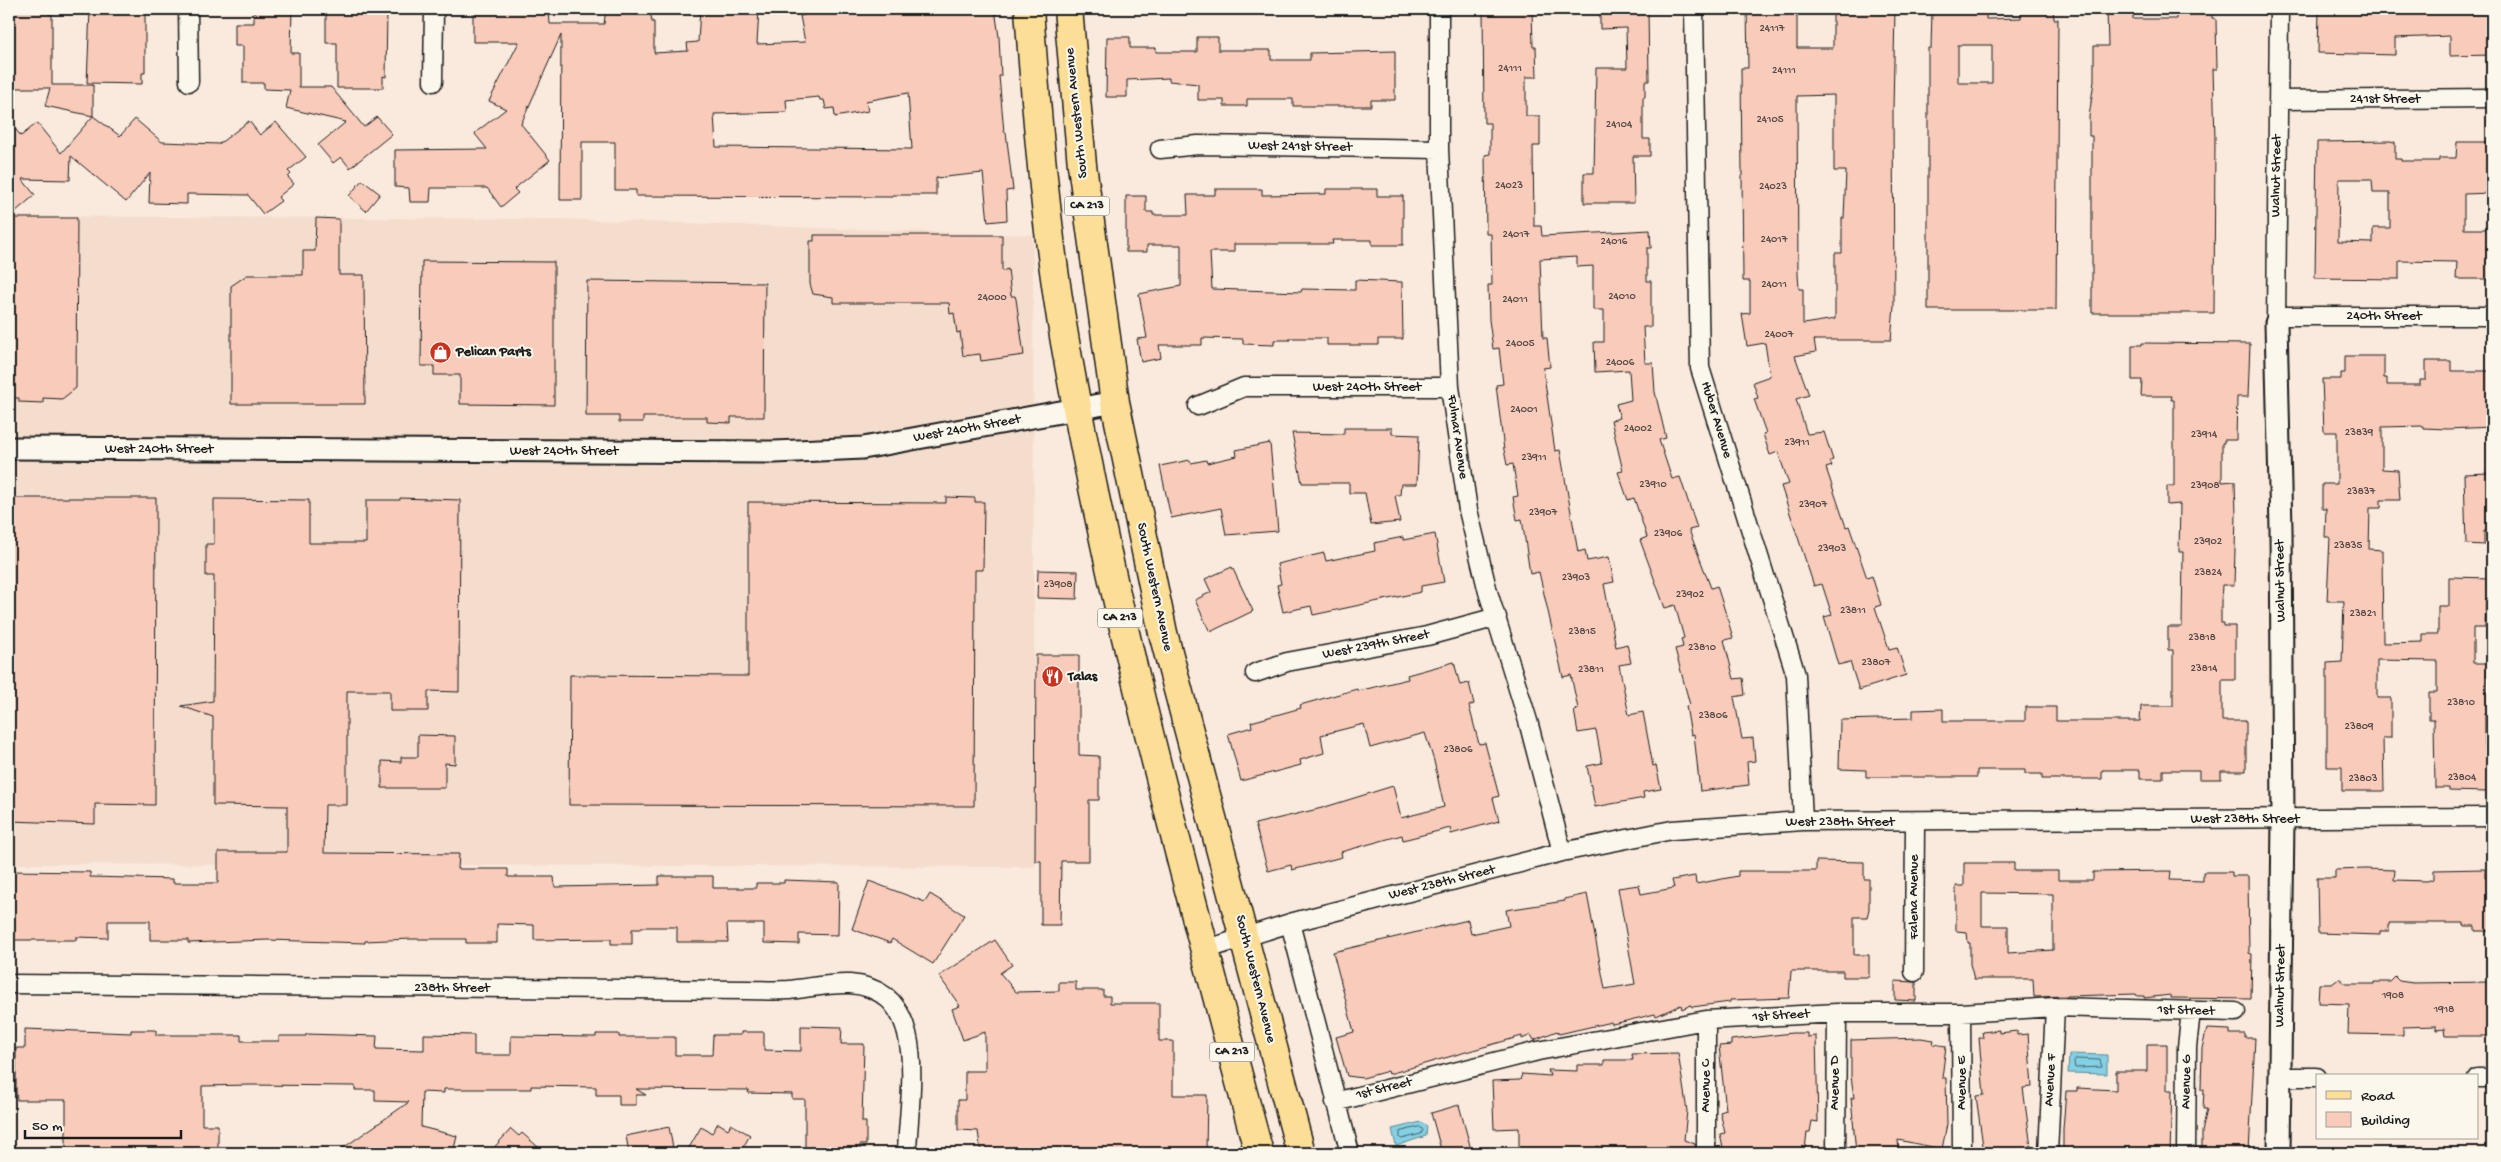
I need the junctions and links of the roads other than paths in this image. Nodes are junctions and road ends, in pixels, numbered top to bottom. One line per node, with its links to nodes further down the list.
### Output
1 (188, 9): 8 (street)
2 (434, 9): 9 (street)
3 (1028, 9): 19 (main road, CA 213)
4 (1068, 9): 17 (main road, South Western Avenue / CA 213)
5 (1439, 9): 13 (street, Fulmar Avenue)
6 (1694, 9): 25 (street, Huber Avenue)
7 (2279, 9): 11 (street, Walnut Street)
8 (189, 82)
9 (433, 82)
10 (2492, 98): 11 (street, 241st Street)
11 (2278, 100): 15 (street, Walnut Street)
12 (1160, 149): 13 (street, West 241st Street)
13 (1439, 149): 16 (street, Fulmar Avenue)
14 (2492, 316): 15 (street, 240th Street)
15 (2276, 320): 24 (street, Walnut Street)
16 (1450, 387): 18 (street, West 240th Street); 21 (street, Fulmar Avenue)
17 (1115, 402): 19 (street, West 240th Street); 29 (main road, South Western Avenue / CA 213)
18 (1198, 406)
19 (1078, 410): 20 (street, West 240th Street); 30 (main road, CA 213)
20 (9, 448)
21 (1497, 617): 22 (street, West 239th Street); 27 (street, Fulmar Avenue)
22 (1255, 673)
23 (2492, 817): 24 (street, West 238th Street)
24 (2283, 819): 26 (street, West 238th Street); 39 (street, Walnut Street)
25 (1804, 821): 26 (street, West 238th Street); 27 (street, West 238th Street)
26 (1915, 822): 31 (street, Falena Avenue)
27 (1562, 852): 28 (street, West 238th Street)
28 (1290, 922): 29 (street, West 238th Street); 43 (street)
29 (1244, 936): 30 (street, West 238th Street); 46 (main road, South Western Avenue / CA 213)
30 (1204, 950): 45 (main road, CA 213)
31 (1914, 972)
32 (9, 984): 44 (street, 238th Street)
33 (2055, 1007): 34 (street, 1st Street); 37 (street, 1st Street); 51 (street, Avenue F)
34 (2191, 1011): 35 (street, 1st Street); 52 (street, Avenue G)
35 (2236, 1012)
36 (1837, 1013): 37 (street, 1st Street); 38 (street, 1st Street); 49 (street, Avenue D)
37 (1962, 1013): 50 (street, Avenue E)
38 (1706, 1020): 43 (street, 1st Street); 48 (street, Avenue C)
39 (2280, 1077): 40 (street); 53 (street, Walnut Street)
40 (2316, 1077)
41 (2478, 1078): 42 (street)
42 (2492, 1078)
43 (1335, 1102): 47 (street)
44 (907, 1153)
45 (1259, 1153)
46 (1300, 1153)
47 (1350, 1153)
48 (1706, 1153)
49 (1836, 1153)
50 (1962, 1153)
51 (2048, 1153)
52 (2186, 1153)
53 (2279, 1153)

